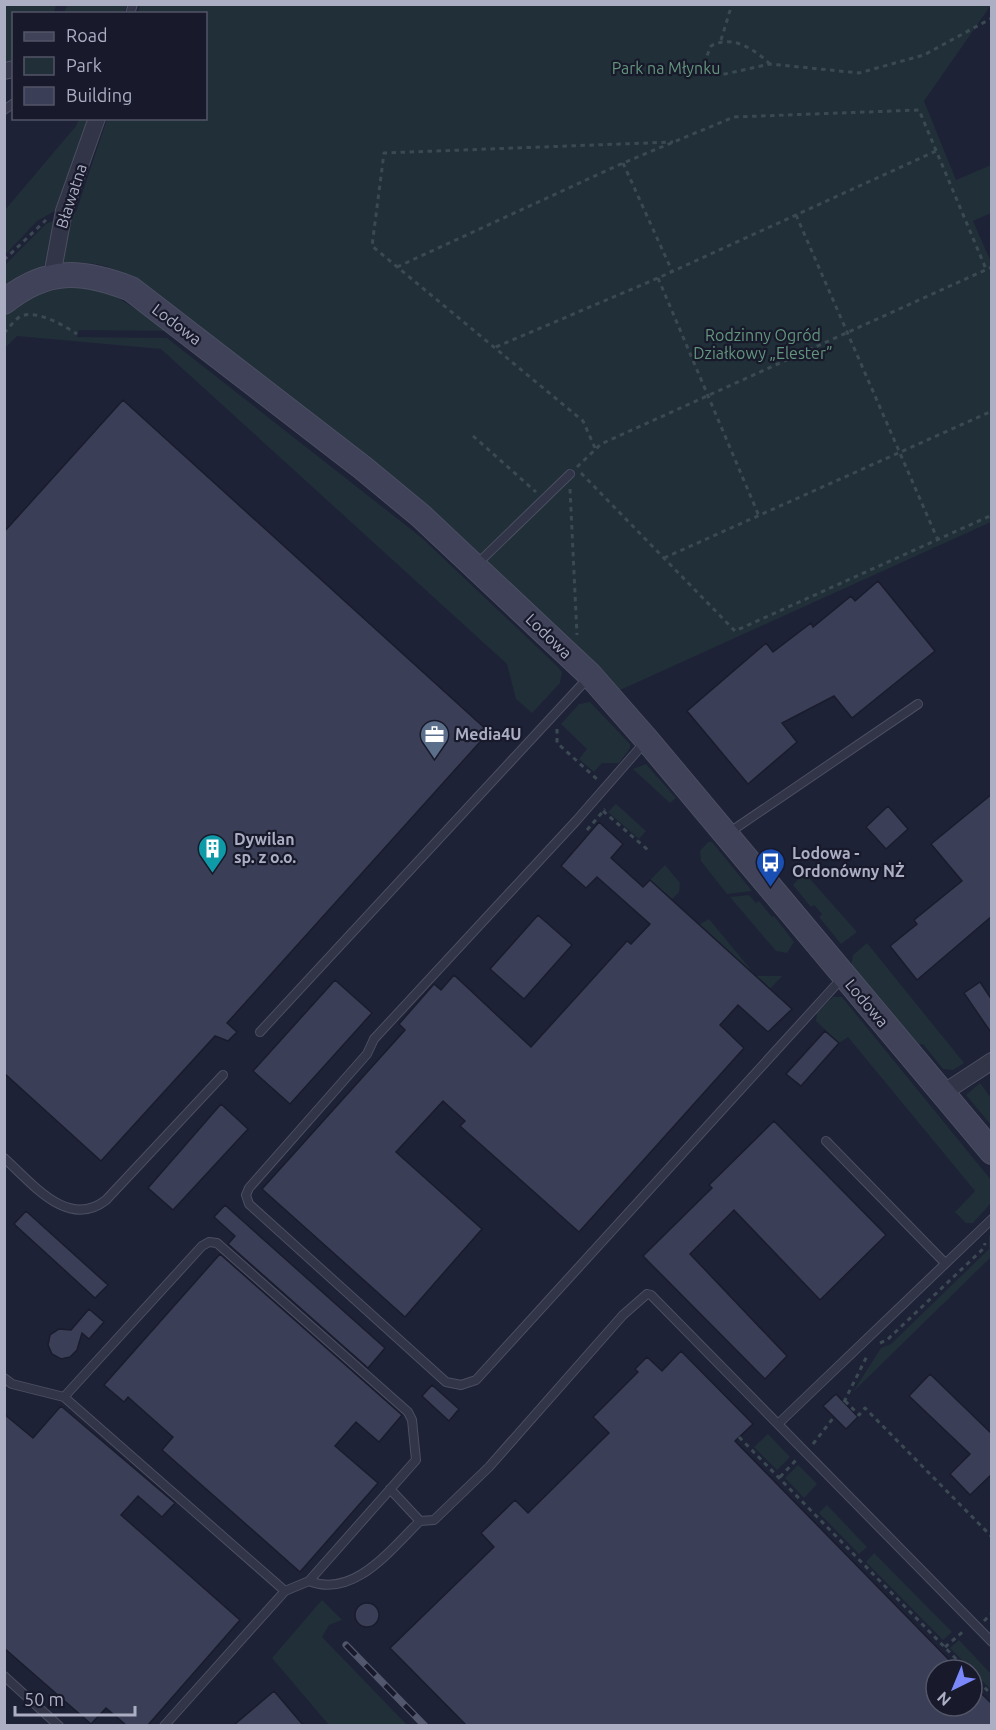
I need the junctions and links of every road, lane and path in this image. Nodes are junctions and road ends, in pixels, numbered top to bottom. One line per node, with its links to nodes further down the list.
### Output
1 (732, 4): 3 (path)
2 (992, 18): 4 (path)
3 (721, 40): 4 (path); 4 (path)
4 (770, 64)
5 (96, 120): 9 (street, Bławatna)
6 (674, 141): 7 (path); 8 (path); 12 (path)
7 (936, 151): 10 (path); 14 (path)
8 (623, 164): 12 (path); 15 (path)
9 (64, 211): 11 (path); 16 (street, Bławatna)
10 (795, 215): 15 (path); 21 (path)
11 (4, 260)
12 (397, 267): 22 (path)
13 (992, 267): 14 (path)
14 (986, 269): 21 (path)
15 (672, 271): 17 (path)
16 (52, 276): 18 (street, Lodowa); 34 (street, Lodowa)
17 (658, 278): 22 (path); 23 (path)
18 (4, 302)
19 (4, 333): 20 (path)
20 (77, 334)
21 (846, 334): 23 (path); 27 (path)
22 (496, 347): 26 (path)
23 (708, 396): 26 (path); 31 (path)
24 (992, 411): 27 (path)
25 (473, 436): 29 (path)
26 (595, 448): 28 (path)
27 (898, 453): 31 (path); 32 (path)
28 (573, 471): 29 (lane); 33 (path); 35 (path)
29 (544, 499): 34 (lane)
30 (992, 515): 32 (path)
31 (759, 516): 33 (path)
32 (937, 538): 33 (path)
33 (664, 558)
34 (475, 566): 35 (street, Lodowa)
35 (584, 670): 37 (lane); 38 (street, Lodowa)
36 (918, 704): 41 (lane)
37 (549, 720): 39 (path); 44 (lane)
38 (647, 740): 39 (lane); 41 (street, Lodowa)
39 (606, 787): 43 (lane)
40 (603, 811): 42 (path)
41 (727, 835): 43 (street, Lodowa)
42 (648, 850)
43 (845, 976): 47 (street, Lodowa)
44 (260, 1032)
45 (992, 1061): 47 (street)
46 (223, 1075): 50 (lane)
47 (942, 1093): 49 (street, Lodowa)
48 (826, 1141): 53 (lane)
49 (992, 1152)
50 (4, 1158)
51 (992, 1219): 53 (lane)
52 (985, 1236): 61 (path)
53 (945, 1263): 57 (lane)
54 (8, 1381): 55 (lane); 56 (lane)
55 (4, 1393)
56 (64, 1397): 59 (lane); 63 (lane)
57 (779, 1423): 60 (lane); 64 (lane)
58 (739, 1437): 65 (path)
59 (390, 1489): 60 (lane); 62 (lane)
60 (420, 1521): 62 (lane)
61 (992, 1537)
62 (309, 1581): 63 (lane)
63 (285, 1591): 68 (lane)
64 (992, 1642)
65 (955, 1658)
66 (4, 1676): 67 (lane)
67 (59, 1725)
68 (164, 1725)

